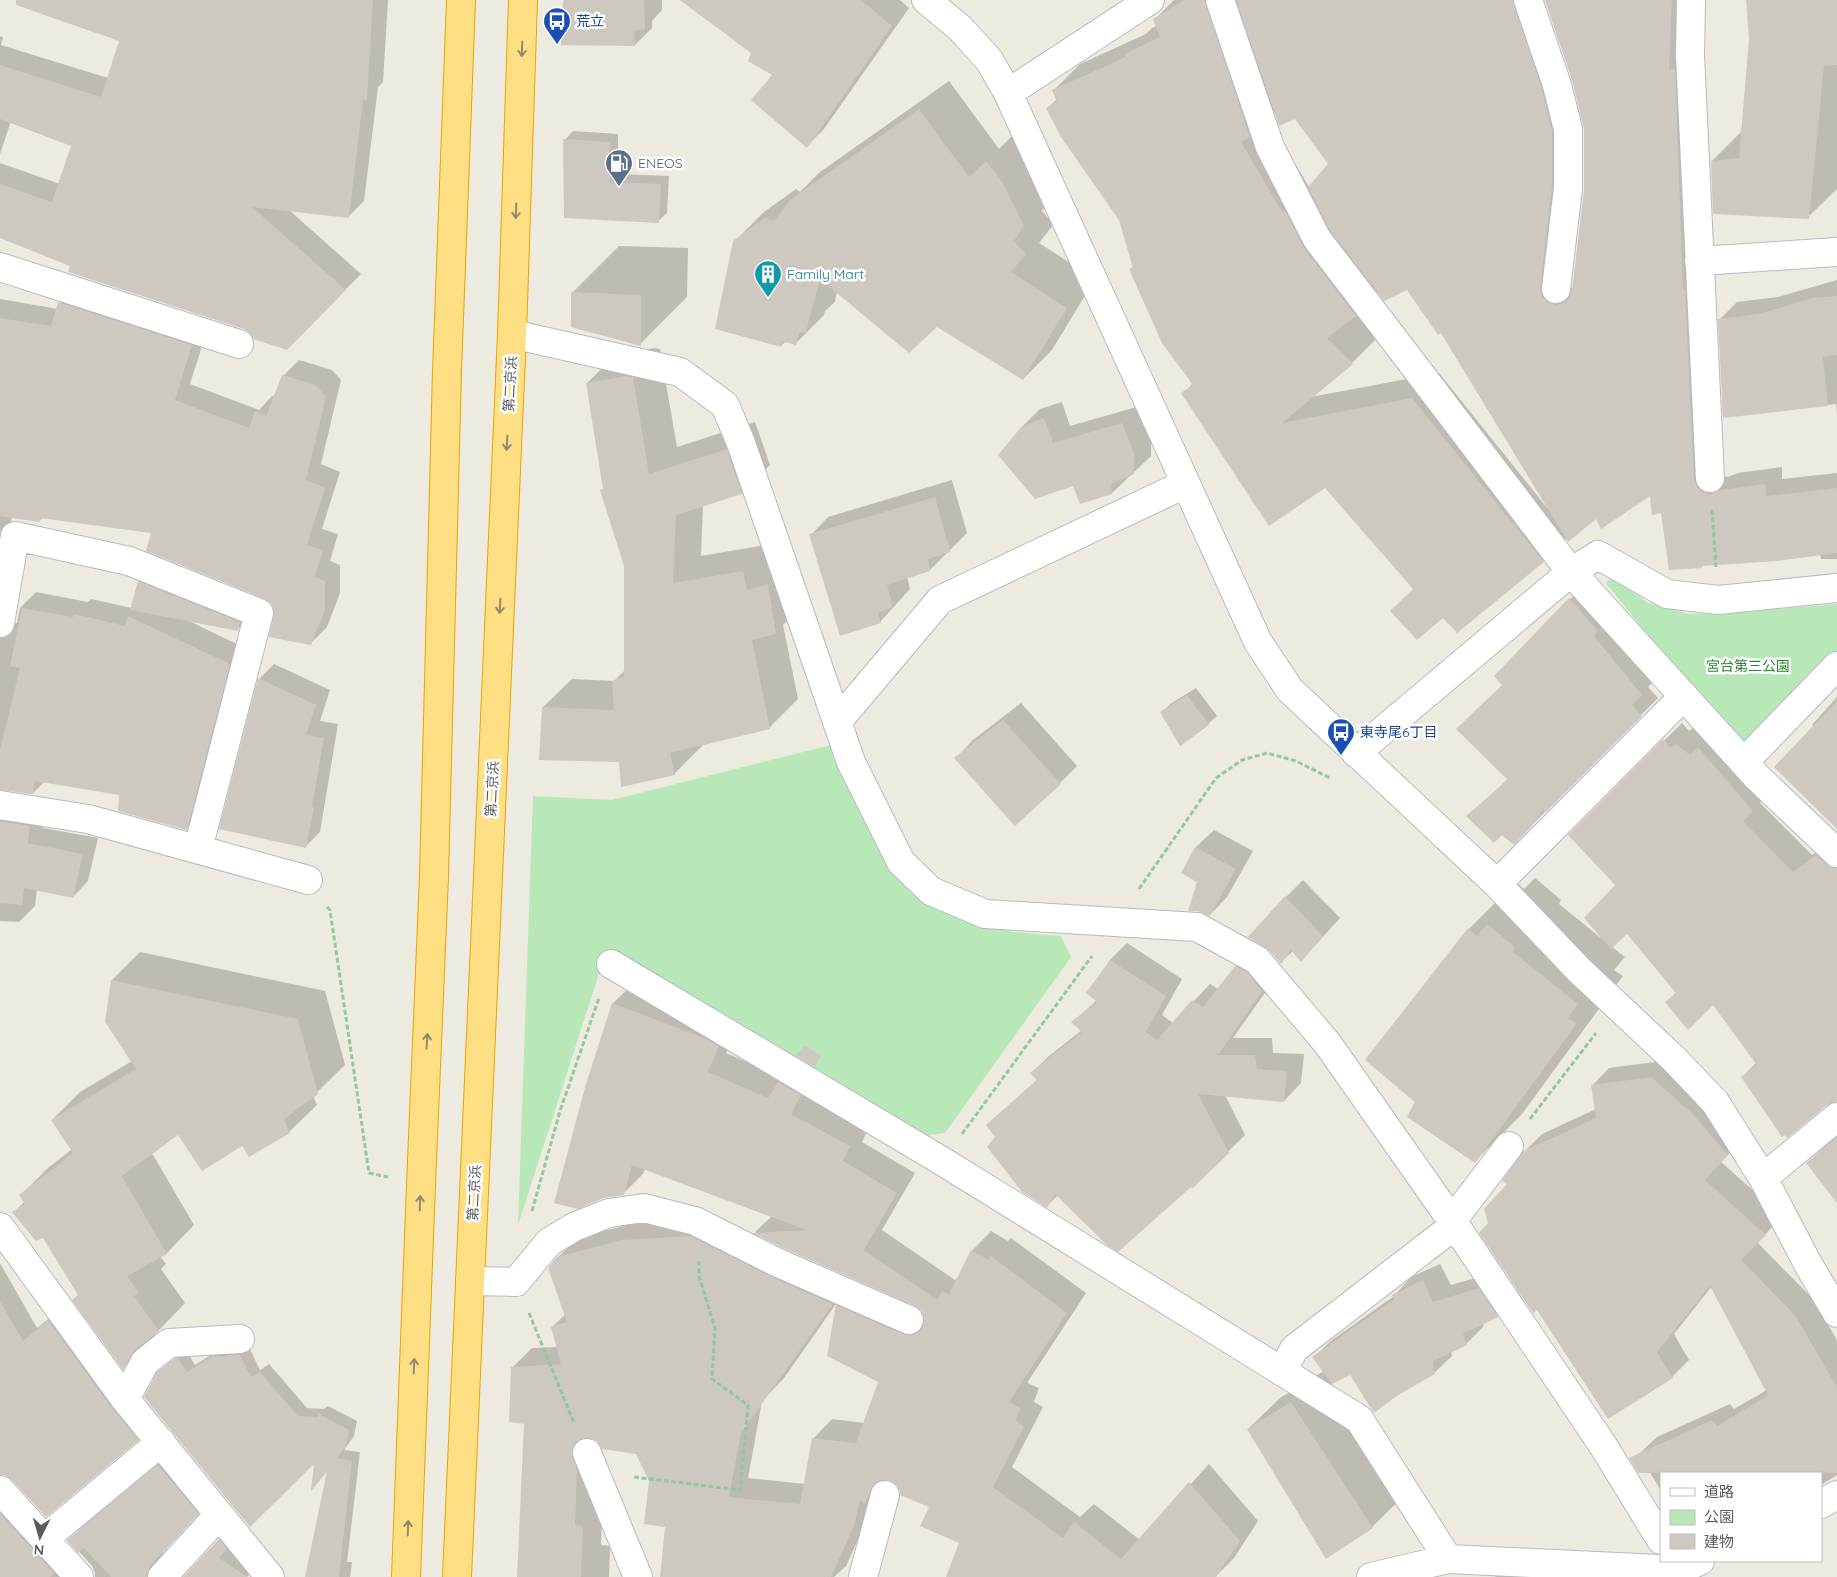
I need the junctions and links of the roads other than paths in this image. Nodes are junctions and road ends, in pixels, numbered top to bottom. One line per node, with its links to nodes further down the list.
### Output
1 (461, 0): 56 (highway, one-way to 1)
2 (523, 0): 13 (highway, 第二京浜, one-way to 13)
3 (926, 0): 8 (street)
4 (1150, 0): 8 (street)
5 (1220, 0): 17 (street)
6 (1528, 0): 12 (street)
7 (1691, 0): 10 (street)
8 (1008, 94): 16 (street)
9 (1837, 252): 10 (street)
10 (1698, 261): 15 (street)
11 (0, 267): 14 (street)
12 (1556, 290)
13 (512, 334): 22 (street); 36 (highway, 第二京浜, one-way to 36)
14 (239, 344)
15 (1710, 478)
16 (1185, 484): 22 (street); 23 (street)
17 (1571, 572): 18 (street); 21 (street); 23 (street)
18 (1837, 588)
19 (0, 623): 26 (street)
20 (1837, 666): 24 (street)
21 (1684, 696): 24 (street); 29 (street)
22 (838, 722): 34 (street)
23 (1356, 753): 29 (street)
24 (1744, 762): 27 (street)
25 (0, 804): 26 (street)
26 (198, 849): 28 (street)
27 (1837, 853)
28 (308, 880)
29 (1497, 884): 33 (street)
30 (611, 964): 40 (street)
31 (1837, 1117): 33 (street)
32 (1509, 1146): 34 (street)
33 (1763, 1178): 37 (street)
34 (1453, 1223): 40 (street); 49 (street)
35 (0, 1227): 41 (street)
36 (470, 1281): 38 (street); 57 (highway, 第二京浜)
37 (1837, 1313)
38 (909, 1320)
39 (240, 1338): 41 (street)
40 (1282, 1372): 51 (street)
41 (126, 1399): 42 (street)
42 (161, 1442): 48 (street); 50 (street)
43 (591, 1463): 58 (street)
44 (0, 1490): 50 (street)
45 (885, 1495): 59 (street)
46 (1837, 1495): 47 (street)
47 (1822, 1503)
48 (219, 1515): 54 (street); 55 (street)
49 (1660, 1538)
50 (44, 1539): 53 (street)
51 (1448, 1560): 52 (street); 60 (street)
52 (1683, 1567)
53 (79, 1577)
54 (162, 1577)
55 (270, 1577)
56 (406, 1577)
57 (457, 1577)
58 (638, 1577)
59 (863, 1577)
60 (1371, 1577)

